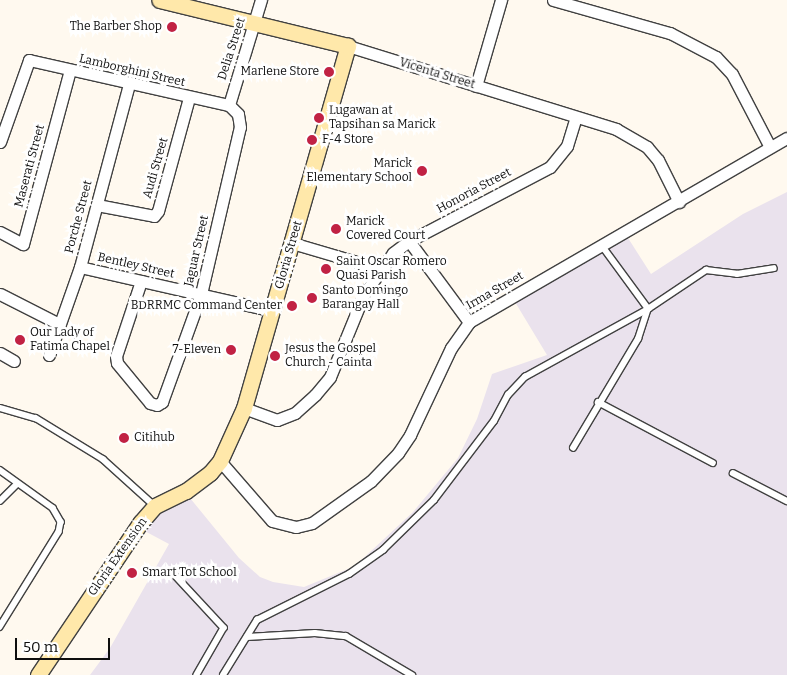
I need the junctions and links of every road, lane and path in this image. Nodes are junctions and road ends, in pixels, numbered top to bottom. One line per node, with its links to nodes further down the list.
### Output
1 (261, 0): 5 (street, Delia Street)
2 (501, 0): 9 (street)
3 (553, 0): 15 (street)
4 (165, 1): 5 (street, Vicenta Street)
5 (256, 22): 6 (street, Vicenta Street); 11 (street, Delia Street)
6 (348, 46): 9 (street, Vicenta Street); 20 (street, Gloria Street)
7 (70, 70): 8 (street, Lamborghini Street); 14 (street, Lamborghini Street); 18 (street, Maserati Street)
8 (129, 84): 10 (street, Lamborghini Street); 17 (street, Porche Street)
9 (476, 86): 12 (street, Vicenta Street)
10 (190, 98): 11 (street, Lamborghini Street); 17 (street, Audi Street)
11 (229, 105): 27 (street, Jaguar Street)
12 (576, 117): 16 (street, Vicenta Street); 19 (street, Honoria Street)
13 (787, 138): 15 (street, Irma Street)
14 (0, 142)
15 (770, 147): 16 (street, Irma Street)
16 (679, 202): 21 (street, Irma Street)
17 (97, 206): 22 (street, Porche Street)
18 (0, 232)
19 (409, 241): 24 (street, Honoria Street); 30 (street)
20 (292, 243): 24 (street); 29 (street, Gloria Street)
21 (601, 245): 28 (lane); 30 (street, Irma Street)
22 (80, 267): 25 (street, Bentley Street); 31 (street, Porche Street)
23 (774, 268): 28 (lane)
24 (379, 273): 37 (street, Honoria Street)
25 (141, 281): 27 (street, Bentley Street); 27 (street, Jaguar Street)
26 (0, 294): 31 (street)
27 (201, 294): 29 (street, Bentley Street)
28 (648, 309): 35 (lane); 49 (lane)
29 (273, 311): 37 (street, Gloria Street)
30 (469, 322): 39 (street, Irma Street)
31 (59, 324): 33 (street, Porche Street)
32 (0, 353): 34 (street)
33 (49, 355)
34 (14, 361)
35 (598, 402): 38 (lane); 40 (lane)
36 (0, 408): 46 (lane)
37 (244, 408): 39 (street, Gloria Street)
38 (573, 448)
39 (220, 461): 46 (street, Gloria Extension)
40 (713, 463)
41 (0, 470): 43 (lane)
42 (733, 473): 45 (lane)
43 (16, 484): 44 (lane); 48 (lane)
44 (0, 501)
45 (787, 501)
46 (154, 506): 50 (street, Gloria Extension)
47 (175, 575): 51 (lane)
48 (0, 627)
49 (247, 637): 52 (lane); 53 (lane)
50 (38, 675)
51 (197, 675)
52 (223, 675)
53 (412, 675)

